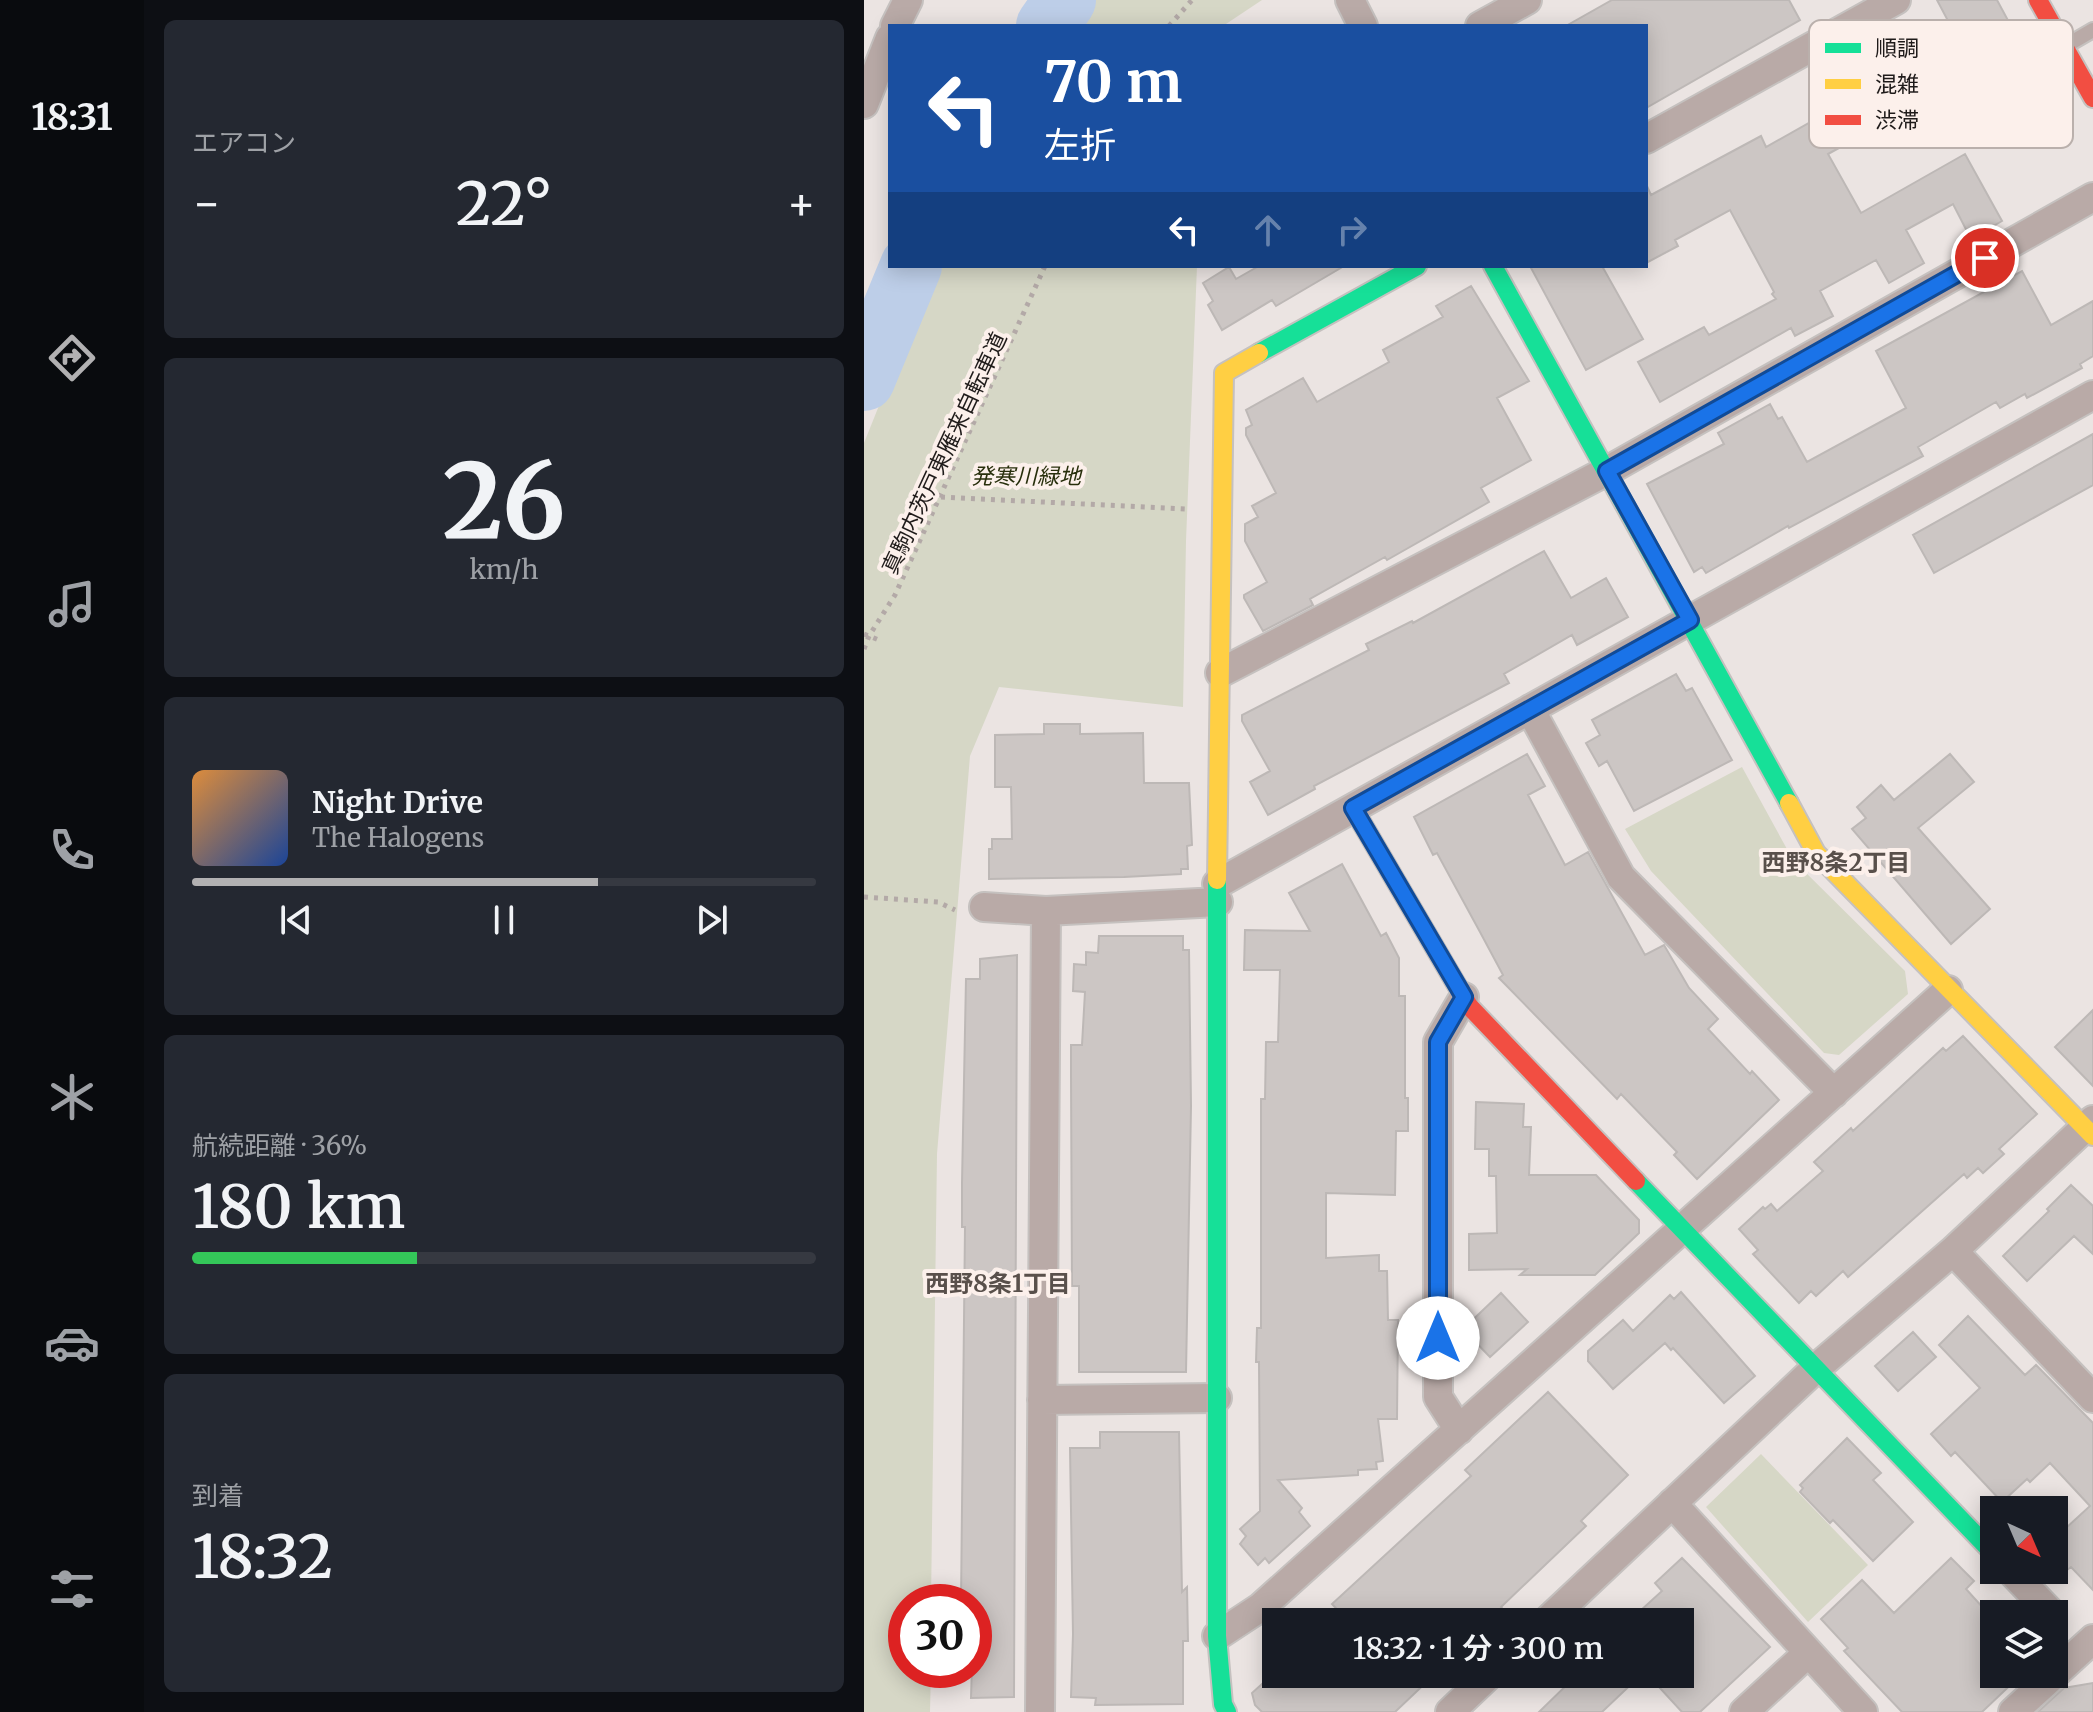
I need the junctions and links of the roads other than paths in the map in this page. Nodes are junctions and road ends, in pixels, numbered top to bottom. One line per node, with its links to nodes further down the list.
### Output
1 (908, 0): 8 (street)
2 (1350, 0): 9 (street)
3 (1527, 0): 10 (street)
4 (1896, 0): 6 (street)
5 (2038, 0): 7 (street)
6 (1860, 20)
7 (2049, 20)
8 (896, 24)
9 (1362, 24)
10 (1484, 24)
11 (2093, 30): 12 (lane)
12 (2073, 42)
13 (888, 43): 17 (street)
14 (1809, 48): 18 (street)
15 (2073, 62): 16 (street)
16 (2093, 98)
17 (864, 104)
18 (1648, 138)
19 (2093, 197): 23 (street)
20 (1413, 268): 25 (street)
21 (1494, 268): 23 (street)
22 (2093, 395): 24 (street)
23 (1607, 471): 24 (street); 25 (street)
24 (1690, 620): 26 (street); 31 (street)
25 (1220, 673): 28 (street)
26 (1530, 709): 27 (street); 33 (street)
27 (1353, 808): 28 (street); 32 (street)
28 (1217, 893): 29 (street); 38 (street)
29 (1046, 911): 30 (street); 40 (street)
30 (975, 912)
31 (1948, 990): 33 (street); 34 (street)
32 (1464, 997): 35 (street); 41 (street)
33 (1834, 1093): 35 (street)
34 (2090, 1128): 36 (street)
35 (1682, 1230): 37 (street); 41 (street)
36 (1953, 1251): 37 (street); 39 (street)
37 (1815, 1369): 42 (street); 43 (street)
38 (1217, 1398): 40 (street); 48 (street)
39 (2093, 1398)
40 (1042, 1400): 52 (street)
41 (1459, 1430): 48 (street)
42 (1672, 1503): 46 (street); 50 (street)
43 (1980, 1540)
44 (2023, 1584): 45 (street)
45 (2039, 1600)
46 (1561, 1608)
47 (2068, 1628): 49 (street)
48 (1217, 1636): 53 (street)
49 (2090, 1647): 57 (street)
50 (1808, 1653): 55 (street); 56 (street)
51 (1475, 1688): 54 (street)
52 (1040, 1712)
53 (1227, 1712)
54 (1450, 1712)
55 (1744, 1712)
56 (1863, 1712)
57 (2013, 1712)

